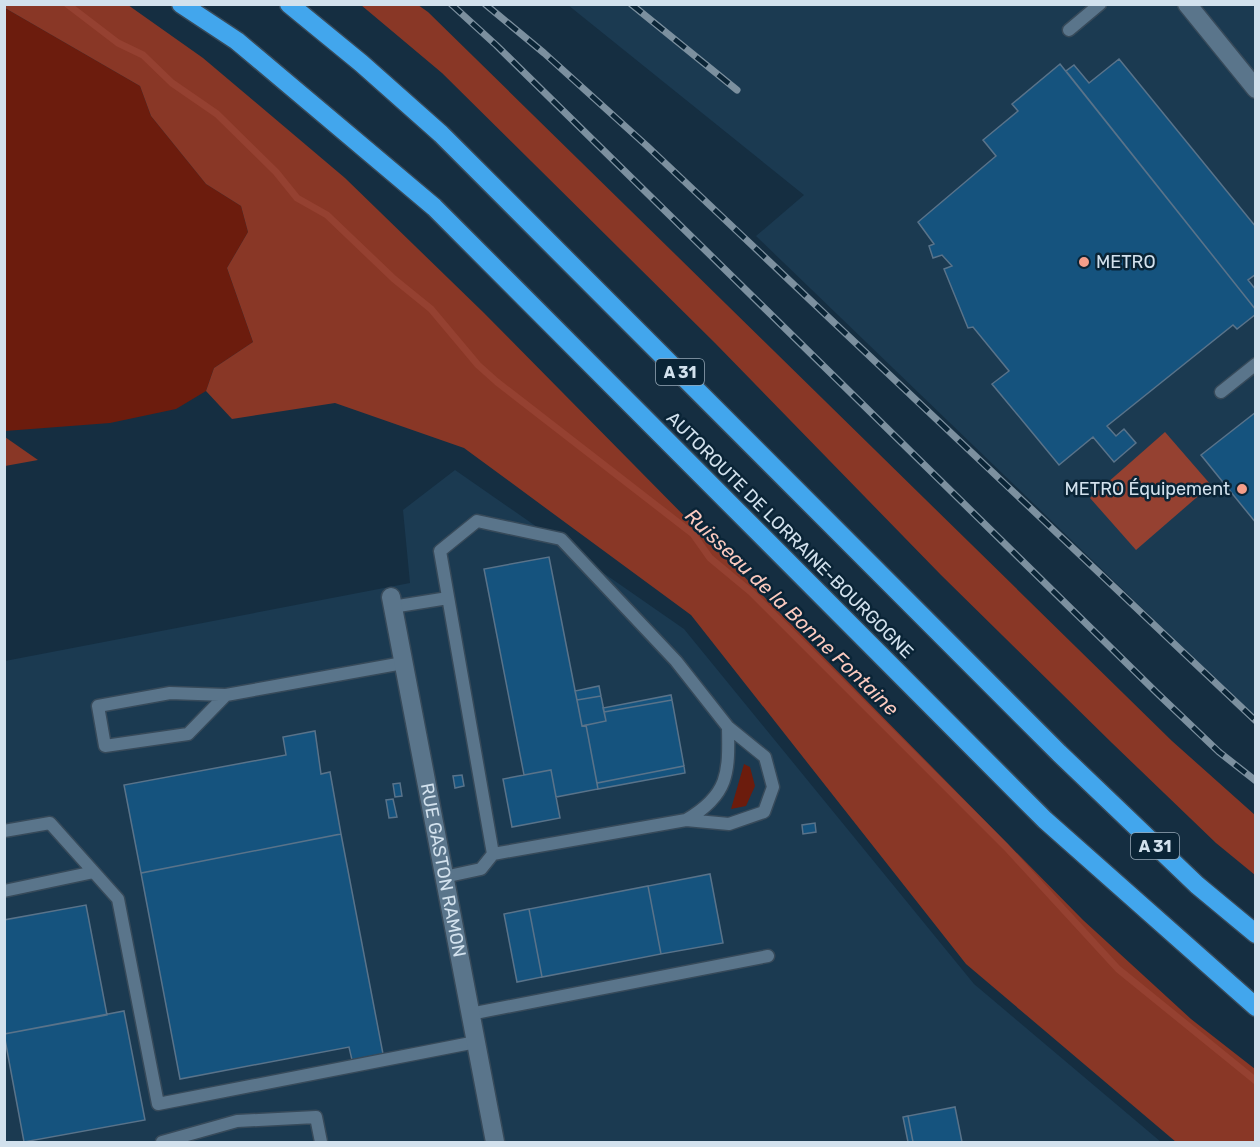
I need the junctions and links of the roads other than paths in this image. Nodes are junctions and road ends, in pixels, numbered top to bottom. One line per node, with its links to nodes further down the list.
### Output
1 (181, 4): 22 (highway, AUTOROUTE DE LORRAINE-BOURGOGNE)
2 (289, 4): 20 (highway, AUTOROUTE DE LORRAINE-BOURGOGNE / A 31)
3 (1100, 4): 5 (lane)
4 (1187, 4): 6 (street)
5 (1069, 30)
6 (1256, 89)
7 (1256, 364): 8 (lane)
8 (1221, 392)
9 (448, 598): 10 (lane); 13 (lane); 16 (lane)
10 (392, 602): 11 (street, RUE GASTON RAMON)
11 (403, 663): 12 (lane); 18 (street, RUE GASTON RAMON)
12 (226, 695): 12 (lane)
13 (728, 727): 14 (lane); 14 (lane)
14 (686, 820): 16 (lane)
15 (4, 831): 17 (lane)
16 (493, 854): 18 (lane)
17 (94, 872): 19 (lane); 24 (lane)
18 (444, 877): 23 (street, RUE GASTON RAMON)
19 (4, 891)
20 (1256, 934)
21 (768, 956): 23 (lane)
22 (1256, 1007)
23 (470, 1014): 24 (street, RUE GASTON RAMON)
24 (476, 1042): 27 (street, RUE GASTON RAMON)
25 (162, 1143): 26 (lane)
26 (321, 1143)
27 (495, 1143)

